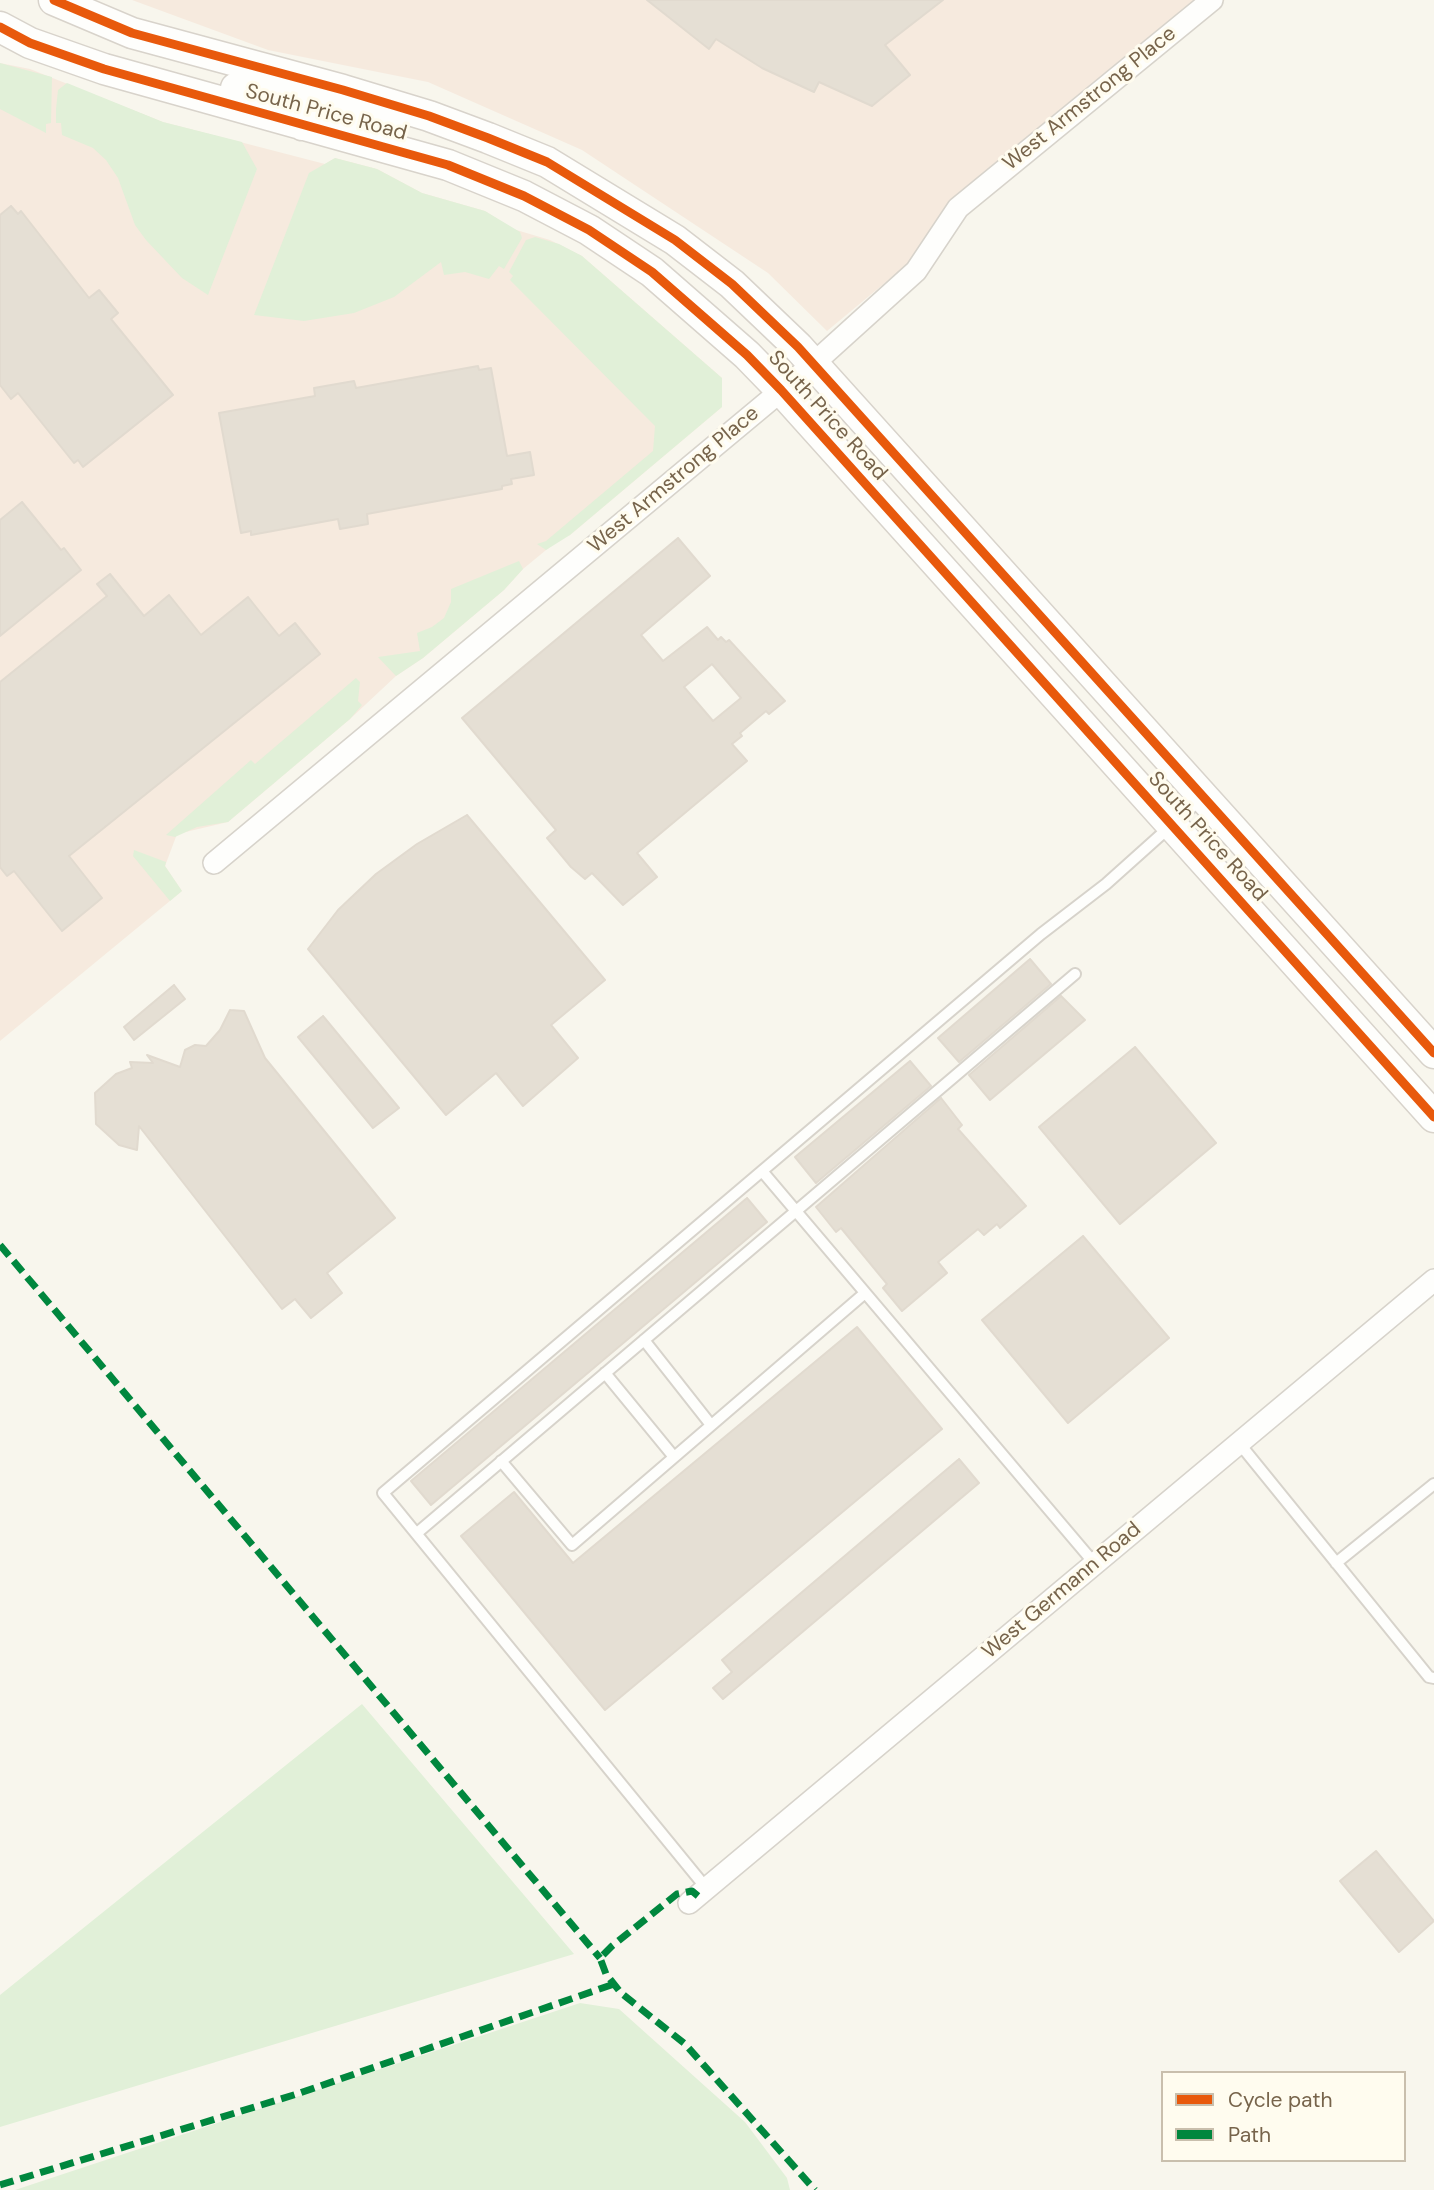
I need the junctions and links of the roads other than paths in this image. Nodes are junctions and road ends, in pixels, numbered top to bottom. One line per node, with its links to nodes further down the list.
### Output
1 (54, 0): 5 (main road, South Price Road)
2 (1212, 0): 8 (street, West Armstrong Place)
3 (0, 27): 4 (main road, South Price Road)
4 (104, 69): 5 (main road); 6 (main road, South Price Road)
5 (304, 80): 7 (main road, South Price Road)
6 (302, 125): 7 (main road); 9 (main road, South Price Road)
7 (488, 138): 8 (main road, South Price Road)
8 (812, 365): 9 (street, West Armstrong Place); 10 (main road, South Price Road)
9 (781, 390): 11 (main road, South Price Road); 12 (street, West Armstrong Place)
10 (1202, 798): 11 (lane); 14 (main road, South Price Road)
11 (1172, 825): 15 (main road, South Price Road); 16 (lane)
12 (214, 863)
13 (1075, 974): 17 (lane)
14 (1434, 1053)
15 (1434, 1117)
16 (762, 1171): 17 (lane); 27 (lane)
17 (796, 1211): 19 (lane); 20 (lane)
18 (1434, 1280): 23 (street, West Germann Road)
19 (865, 1293): 22 (lane); 29 (lane)
20 (643, 1340): 21 (lane); 22 (lane)
21 (605, 1373): 24 (lane); 25 (lane)
22 (711, 1425): 24 (lane)
23 (1238, 1443): 28 (lane); 29 (street, West Germann Road)
24 (674, 1457): 25 (lane)
25 (501, 1461): 27 (lane)
26 (1434, 1484): 28 (lane)
27 (416, 1533): 31 (lane)
28 (1336, 1563): 30 (lane)
29 (1095, 1564): 31 (street, West Germann Road)
30 (1434, 1678)
31 (707, 1889): 32 (street, West Germann Road)
32 (690, 1903)

